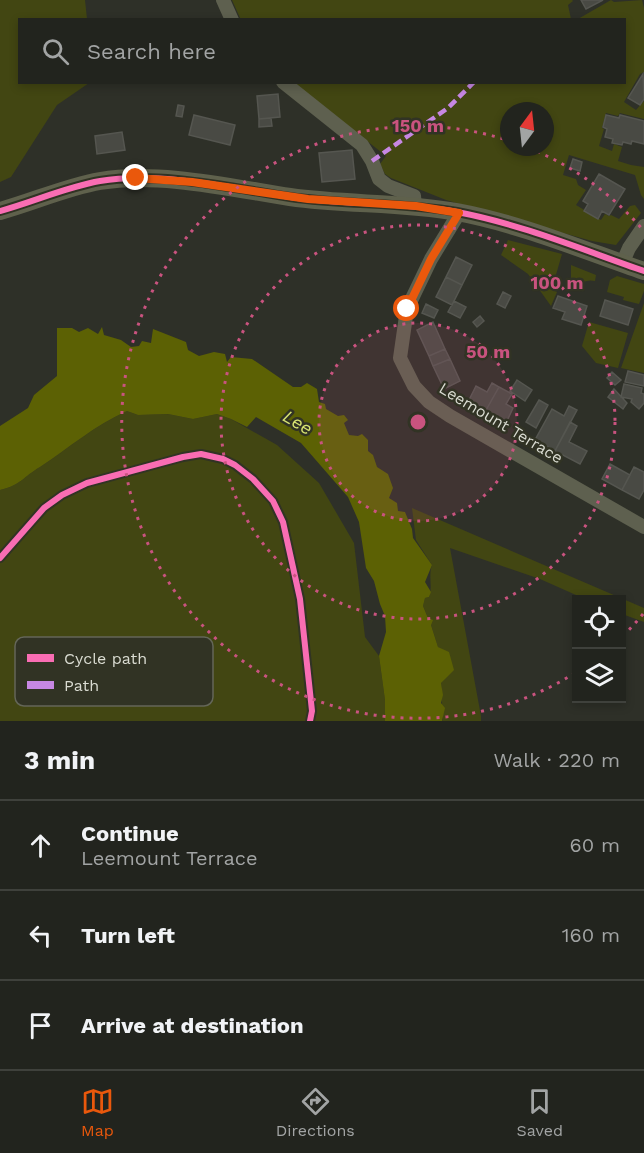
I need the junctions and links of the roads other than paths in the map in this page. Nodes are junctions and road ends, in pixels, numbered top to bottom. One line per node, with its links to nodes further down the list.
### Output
1 (223, 0): 2 (street)
2 (231, 18)
3 (285, 84): 4 (street)
4 (416, 206): 5 (main road); 6 (main road)
5 (0, 211)
6 (459, 213): 8 (main road); 10 (street, Leemount Terrace)
7 (644, 226): 8 (street)
8 (622, 264): 9 (main road)
9 (644, 271)
10 (644, 527)

